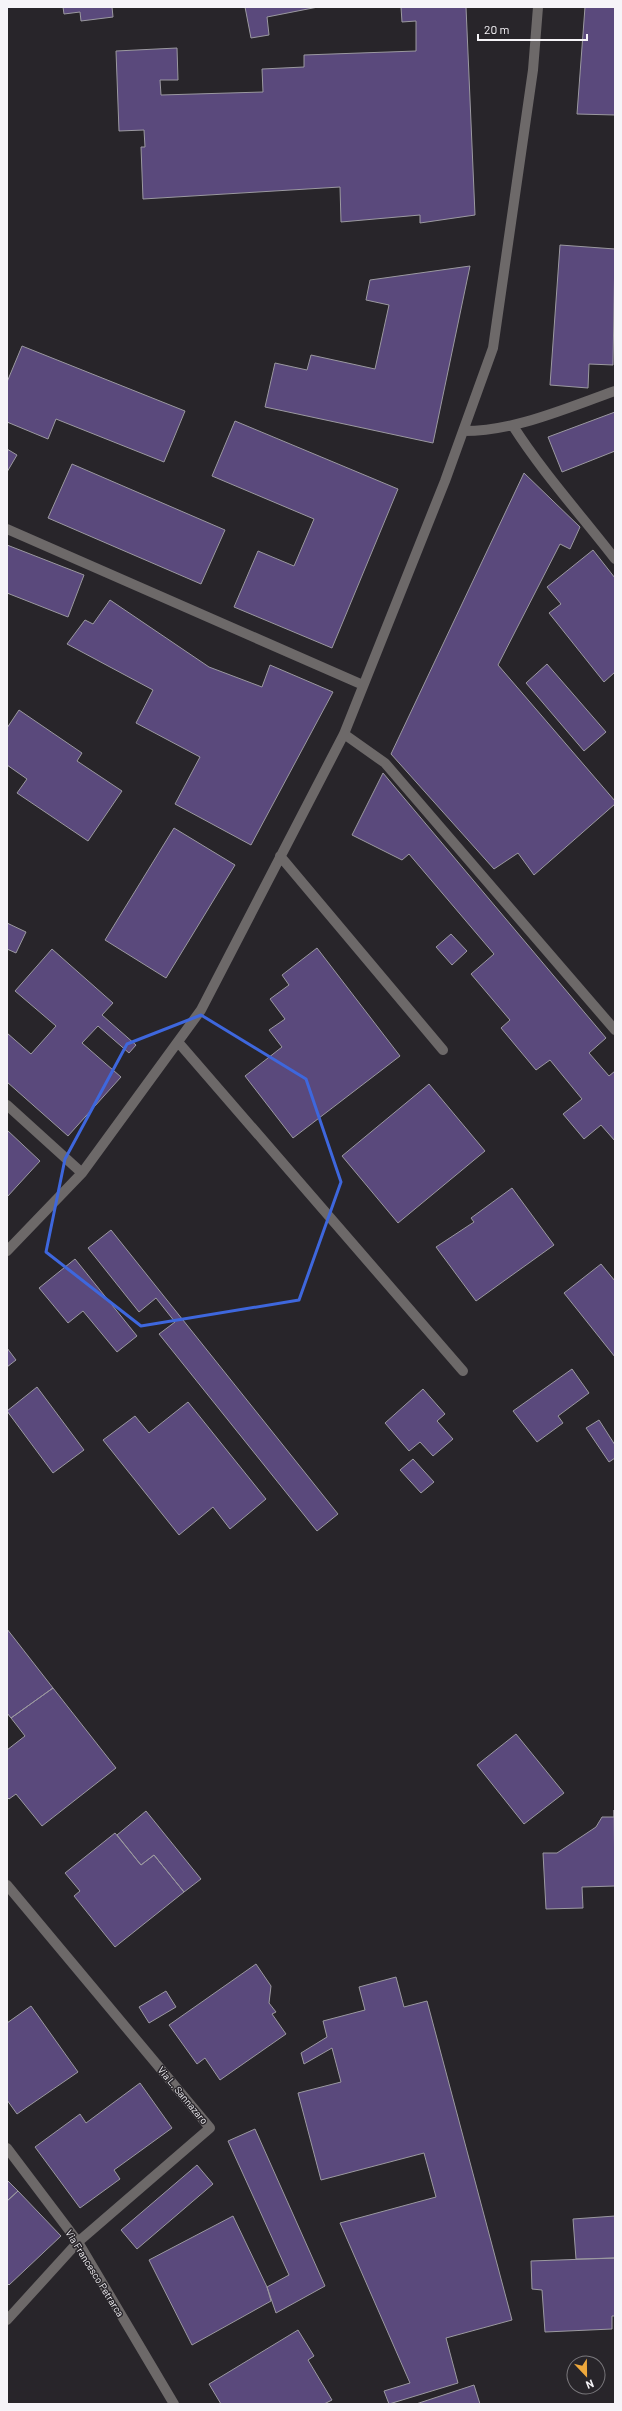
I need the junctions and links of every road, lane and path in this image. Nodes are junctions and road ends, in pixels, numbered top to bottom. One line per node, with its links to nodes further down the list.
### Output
1 (538, 7): 4 (street)
2 (615, 390): 3 (street)
3 (513, 426): 4 (street); 6 (street)
4 (464, 431): 7 (street)
5 (7, 529): 7 (street)
6 (615, 559)
7 (363, 686): 8 (street)
8 (344, 734): 9 (street); 10 (street)
9 (280, 856): 11 (street); 12 (street)
10 (615, 1030)
11 (178, 1042): 14 (street); 16 (street)
12 (443, 1050)
13 (7, 1105): 14 (street)
14 (82, 1173): 15 (street)
15 (7, 1251)
16 (463, 1371)
17 (7, 1885): 19 (street, Via L. Sannazaro)
18 (7, 2148): 19 (street, Via Francesco Petrarca)
19 (78, 2242): 20 (street, Via L. Sannazaro); 21 (street, Via Francesco Petrarca)
20 (7, 2320)
21 (174, 2404)

